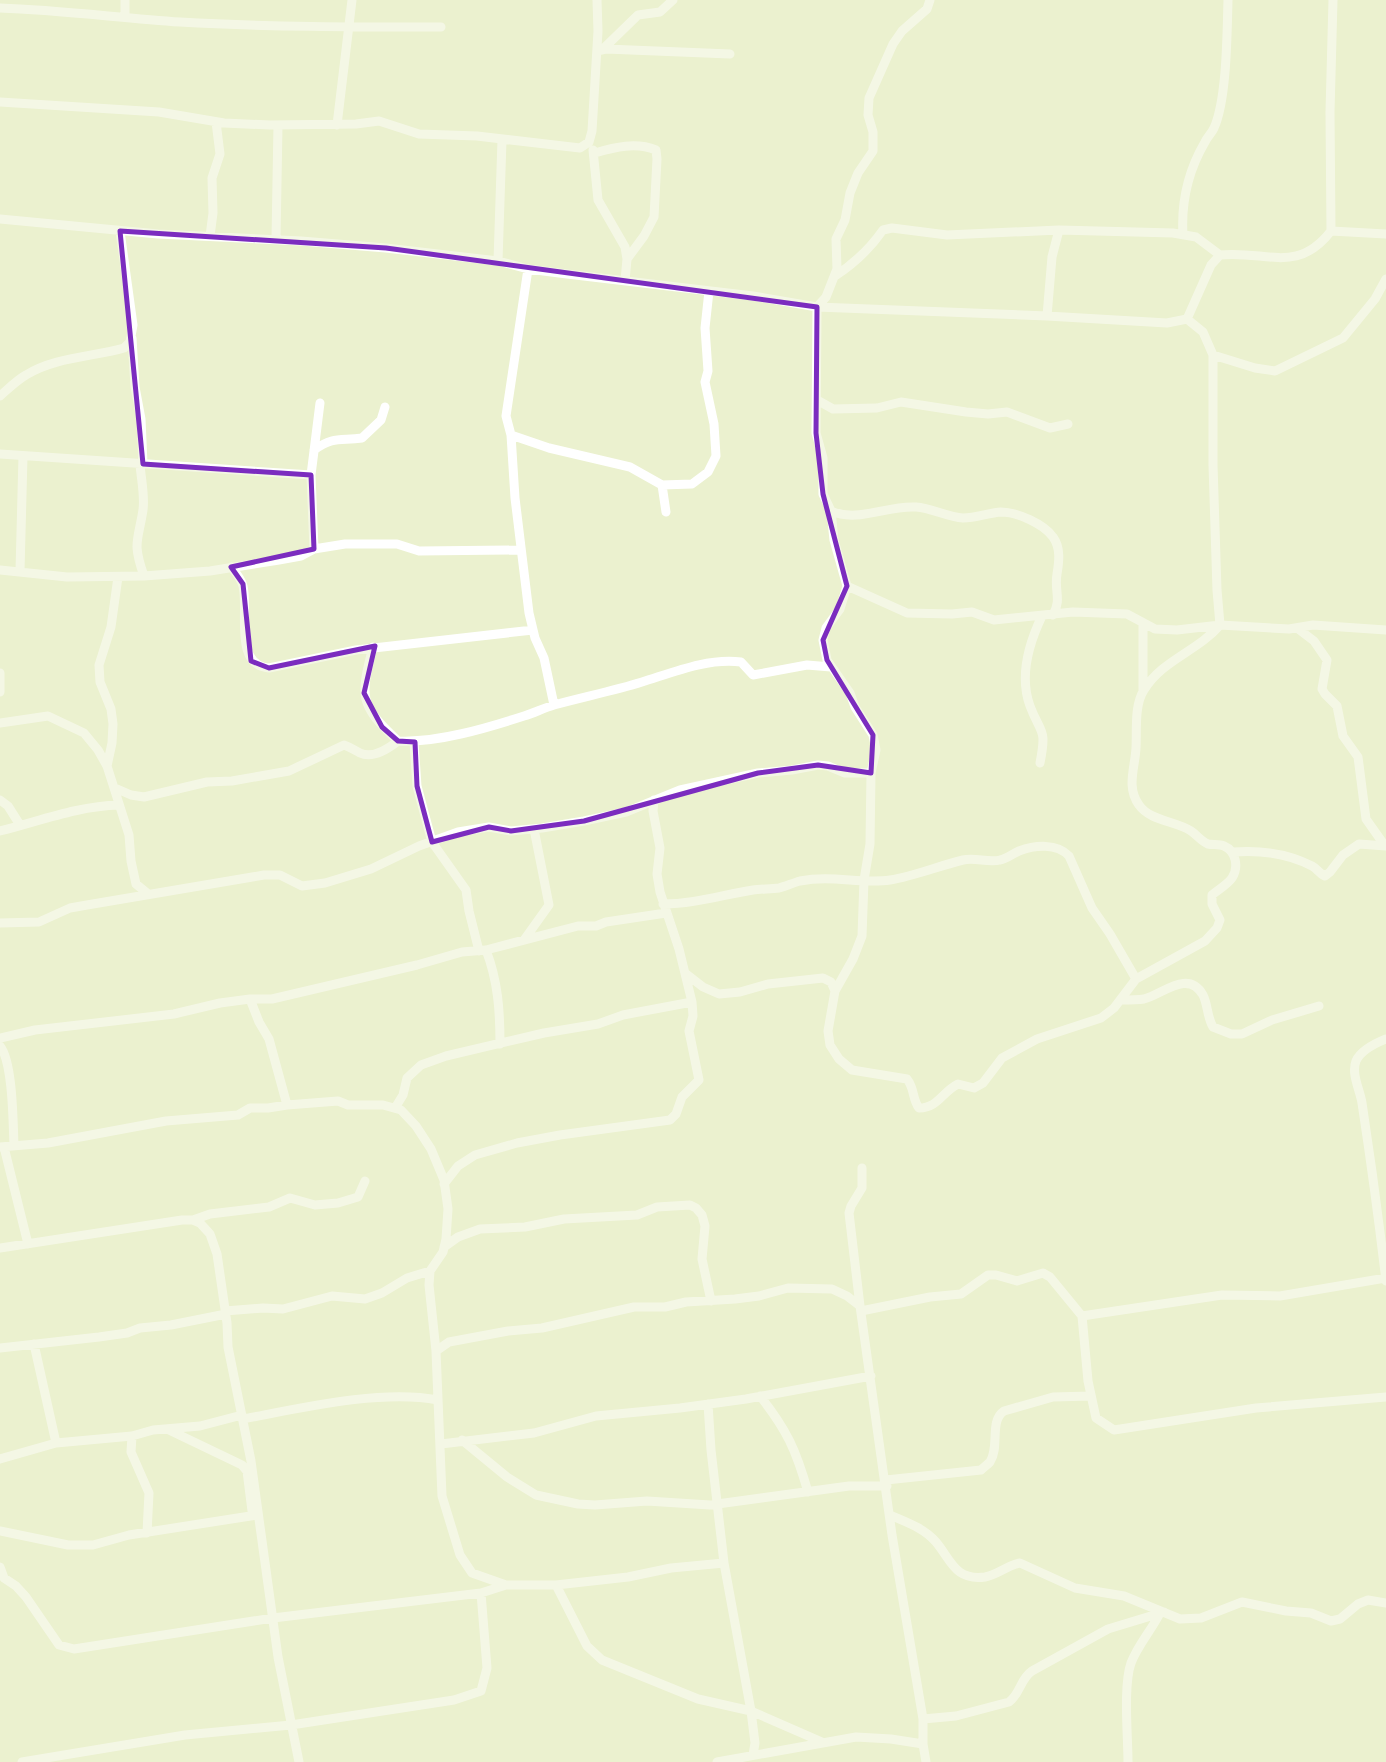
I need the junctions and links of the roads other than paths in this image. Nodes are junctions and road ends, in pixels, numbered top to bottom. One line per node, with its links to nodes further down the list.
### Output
1 (125, 0): 9 (street)
2 (352, 0): 10 (street)
3 (597, 0): 12 (street)
4 (673, 0): 12 (street)
5 (930, 0): 33 (street)
6 (1228, 0): 26 (street)
7 (1333, 0): 24 (street)
8 (0, 8): 9 (street)
9 (125, 16): 10 (street)
10 (348, 27): 11 (street); 17 (street)
11 (441, 27)
12 (599, 51): 13 (street); 19 (street)
13 (730, 54)
14 (0, 102): 15 (street)
15 (216, 122): 16 (street); 27 (street)
16 (278, 125): 17 (street); 28 (street)
17 (337, 125): 18 (street)
18 (502, 140): 19 (street); 31 (street)
19 (589, 142): 20 (street)
20 (595, 153): 30 (street); 30 (street)
21 (0, 219): 23 (street)
22 (1059, 230): 26 (street); 33 (street); 38 (street)
23 (120, 231): 27 (street); 40 (street)
24 (1331, 231): 25 (street); 29 (street)
25 (1386, 234)
26 (1183, 235): 29 (street)
27 (211, 236): 28 (street)
28 (276, 239): 31 (street)
29 (1220, 255): 39 (street)
30 (627, 259): 35 (street)
31 (498, 261): 32 (street)
32 (528, 269): 35 (street); 47 (street)
33 (835, 276): 37 (street)
34 (1386, 279): 41 (street)
35 (625, 281): 36 (street)
36 (709, 291): 37 (street); 53 (street)
37 (817, 307): 38 (street); 43 (street)
38 (1047, 316): 39 (street)
39 (1187, 320): 41 (street)
40 (132, 337): 42 (street); 51 (street)
41 (1213, 355): 67 (street)
42 (0, 396)
43 (817, 400): 46 (street); 54 (street)
44 (320, 403): 48 (street)
45 (384, 407): 48 (street)
46 (1068, 424)
47 (510, 435): 53 (street); 57 (street)
48 (314, 450): 52 (street)
49 (0, 454): 50 (street)
50 (23, 456): 51 (street); 60 (street)
51 (142, 464): 52 (street); 61 (street)
52 (312, 475): 56 (street)
53 (662, 485): 55 (street)
54 (831, 511): 63 (street); 64 (street)
55 (666, 512)
56 (314, 549): 57 (street); 58 (street)
57 (522, 550): 69 (street)
58 (231, 567): 61 (street); 71 (street)
59 (0, 570): 60 (street)
60 (20, 571): 62 (street)
61 (145, 576): 62 (street)
62 (118, 577): 82 (street)
63 (847, 586): 65 (street); 72 (street)
64 (1053, 615): 65 (street); 66 (street)
65 (1042, 616): 81 (street)
66 (1143, 625): 67 (street); 74 (street)
67 (1220, 625): 68 (street); 74 (street)
68 (1297, 628): 70 (street); 92 (street)
69 (533, 630): 71 (street); 76 (street)
70 (1386, 630)
71 (373, 647): 79 (street)
72 (831, 667): 76 (street); 83 (street)
73 (0, 673): 75 (street)
74 (1143, 691): 93 (street)
75 (0, 692)
76 (554, 705): 80 (street)
77 (0, 715): 78 (street)
78 (4, 722): 82 (street)
79 (398, 741): 80 (street); 84 (street)
80 (414, 742): 91 (street)
81 (1040, 763)
82 (107, 766): 84 (street)
83 (871, 773): 86 (street); 94 (street)
84 (115, 788): 87 (street)
85 (0, 800): 88 (street)
86 (654, 800): 89 (street); 96 (street)
87 (119, 805): 88 (street); 95 (street)
88 (20, 825): 90 (street)
89 (534, 829): 91 (street); 98 (street)
90 (0, 831)
91 (432, 842): 95 (street); 99 (street)
92 (1385, 846): 93 (street)
93 (1233, 852): 101 (street)
94 (864, 880): 96 (street); 101 (street); 102 (street)
95 (147, 893): 97 (street)
96 (664, 908): 98 (street); 100 (street)
97 (0, 923)
98 (524, 940): 99 (street)
99 (482, 951): 103 (street); 109 (street)
100 (685, 974): 102 (street); 105 (street)
101 (1136, 979): 104 (street)
102 (835, 991): 104 (street)
103 (250, 999): 107 (street); 111 (street)
104 (1121, 1000): 106 (street)
105 (692, 1002): 109 (street); 116 (street)
106 (1319, 1006)
107 (0, 1038)
108 (1386, 1039): 117 (street)
109 (500, 1044): 112 (street)
110 (0, 1046): 113 (street)
111 (287, 1105): 112 (street); 113 (street)
112 (395, 1108): 116 (street)
113 (6, 1147): 119 (street)
114 (862, 1168): 125 (street)
115 (365, 1181): 118 (street)
116 (444, 1184): 120 (street)
117 (1382, 1216): 123 (street)
118 (193, 1220): 119 (street); 126 (street)
119 (28, 1244): 121 (street)
120 (444, 1247): 122 (street); 124 (street)
121 (0, 1248)
122 (430, 1271): 126 (street); 130 (street)
123 (1386, 1279): 127 (street)
124 (710, 1301): 125 (street); 130 (street)
125 (861, 1309): 127 (street); 131 (street)
126 (225, 1313): 128 (street); 137 (street)
127 (1082, 1316): 133 (street)
128 (34, 1344): 129 (street); 141 (street)
129 (0, 1348)
130 (436, 1351): 135 (street)
131 (871, 1376): 132 (street); 144 (street)
132 (760, 1396): 136 (street); 145 (street)
133 (1091, 1396): 134 (street); 144 (street)
134 (1386, 1397)
135 (438, 1400): 137 (street); 142 (street)
136 (708, 1404): 140 (street); 146 (street)
137 (243, 1417): 138 (street); 148 (street)
138 (168, 1430): 139 (street); 148 (street)
139 (132, 1436): 141 (street); 150 (street)
140 (462, 1440): 142 (street); 146 (street)
141 (56, 1443): 143 (street)
142 (440, 1444): 153 (street)
143 (0, 1459)
144 (886, 1483): 145 (street); 147 (street)
145 (808, 1492): 146 (street)
146 (718, 1504): 151 (street)
147 (890, 1515): 157 (street); 160 (street)
148 (255, 1516): 150 (street); 158 (street)
149 (0, 1531): 150 (street)
150 (146, 1533)
151 (724, 1563): 154 (street); 159 (street)
152 (0, 1567): 158 (street)
153 (506, 1585): 154 (street); 155 (street)
154 (556, 1585): 159 (street)
155 (481, 1593): 158 (street); 161 (street)
156 (1386, 1602): 157 (street)
157 (1162, 1614): 160 (street); 169 (street)
158 (273, 1618): 161 (street)
159 (751, 1711): 162 (street); 164 (street)
160 (923, 1719): 163 (street)
161 (292, 1725): 165 (street); 166 (street)
162 (822, 1742): 163 (street); 164 (street)
163 (923, 1744): 168 (street)
164 (748, 1758): 167 (street)
165 (22, 1762)
166 (299, 1762)
167 (717, 1762)
168 (926, 1762)
169 (1128, 1762)

